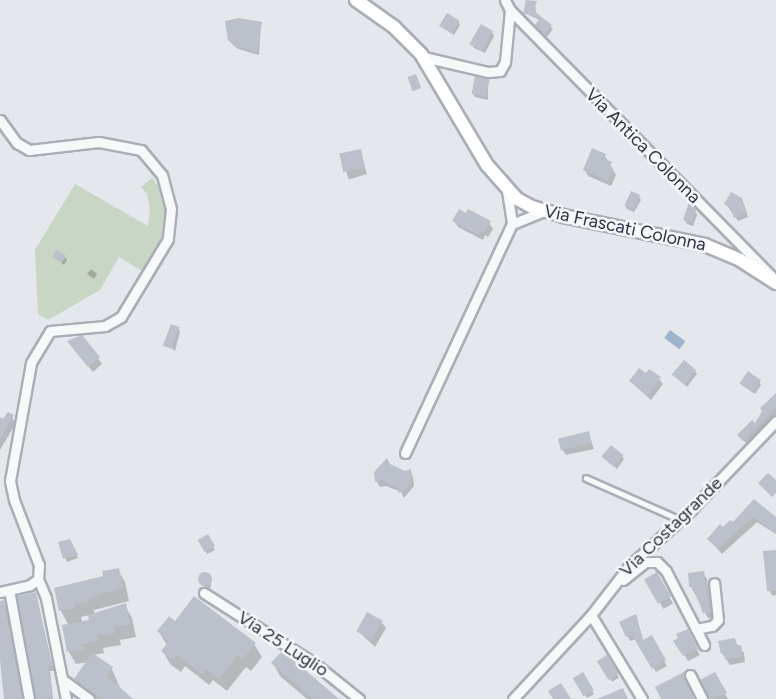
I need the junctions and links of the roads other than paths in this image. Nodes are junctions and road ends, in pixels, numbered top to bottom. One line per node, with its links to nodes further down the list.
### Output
1 (356, 0): 4 (street, Via Frascati Colonna)
2 (505, 0): 3 (street)
3 (510, 10): 4 (street); 9 (street, Via Antica Colonna)
4 (424, 57): 6 (street, Via Frascati Colonna)
5 (0, 120): 14 (street)
6 (504, 186): 7 (street, Via Frascati Colonna); 8 (street)
7 (544, 211): 8 (street); 9 (street, Via Frascati Colonna)
8 (512, 224): 11 (street)
9 (776, 283)
10 (776, 421): 13 (street, Via Costagrande)
11 (405, 453)
12 (586, 478): 13 (lane)
13 (681, 520): 17 (street, Via Costagrande)
14 (38, 579): 16 (street); 23 (street)
15 (714, 583): 20 (street)
16 (4, 591): 24 (street)
17 (608, 592): 19 (street, Via Costagrande); 20 (street)
18 (204, 593): 27 (street, Via 25 Luglio)
19 (591, 615): 28 (street, Via Costagrande); 29 (street)
20 (696, 629): 21 (street)
21 (704, 645)
22 (690, 675): 30 (street)
23 (63, 680): 25 (street); 26 (street)
24 (29, 699)
25 (66, 699)
26 (89, 699)
27 (359, 699)
28 (513, 699)
29 (642, 699)
30 (702, 699)

